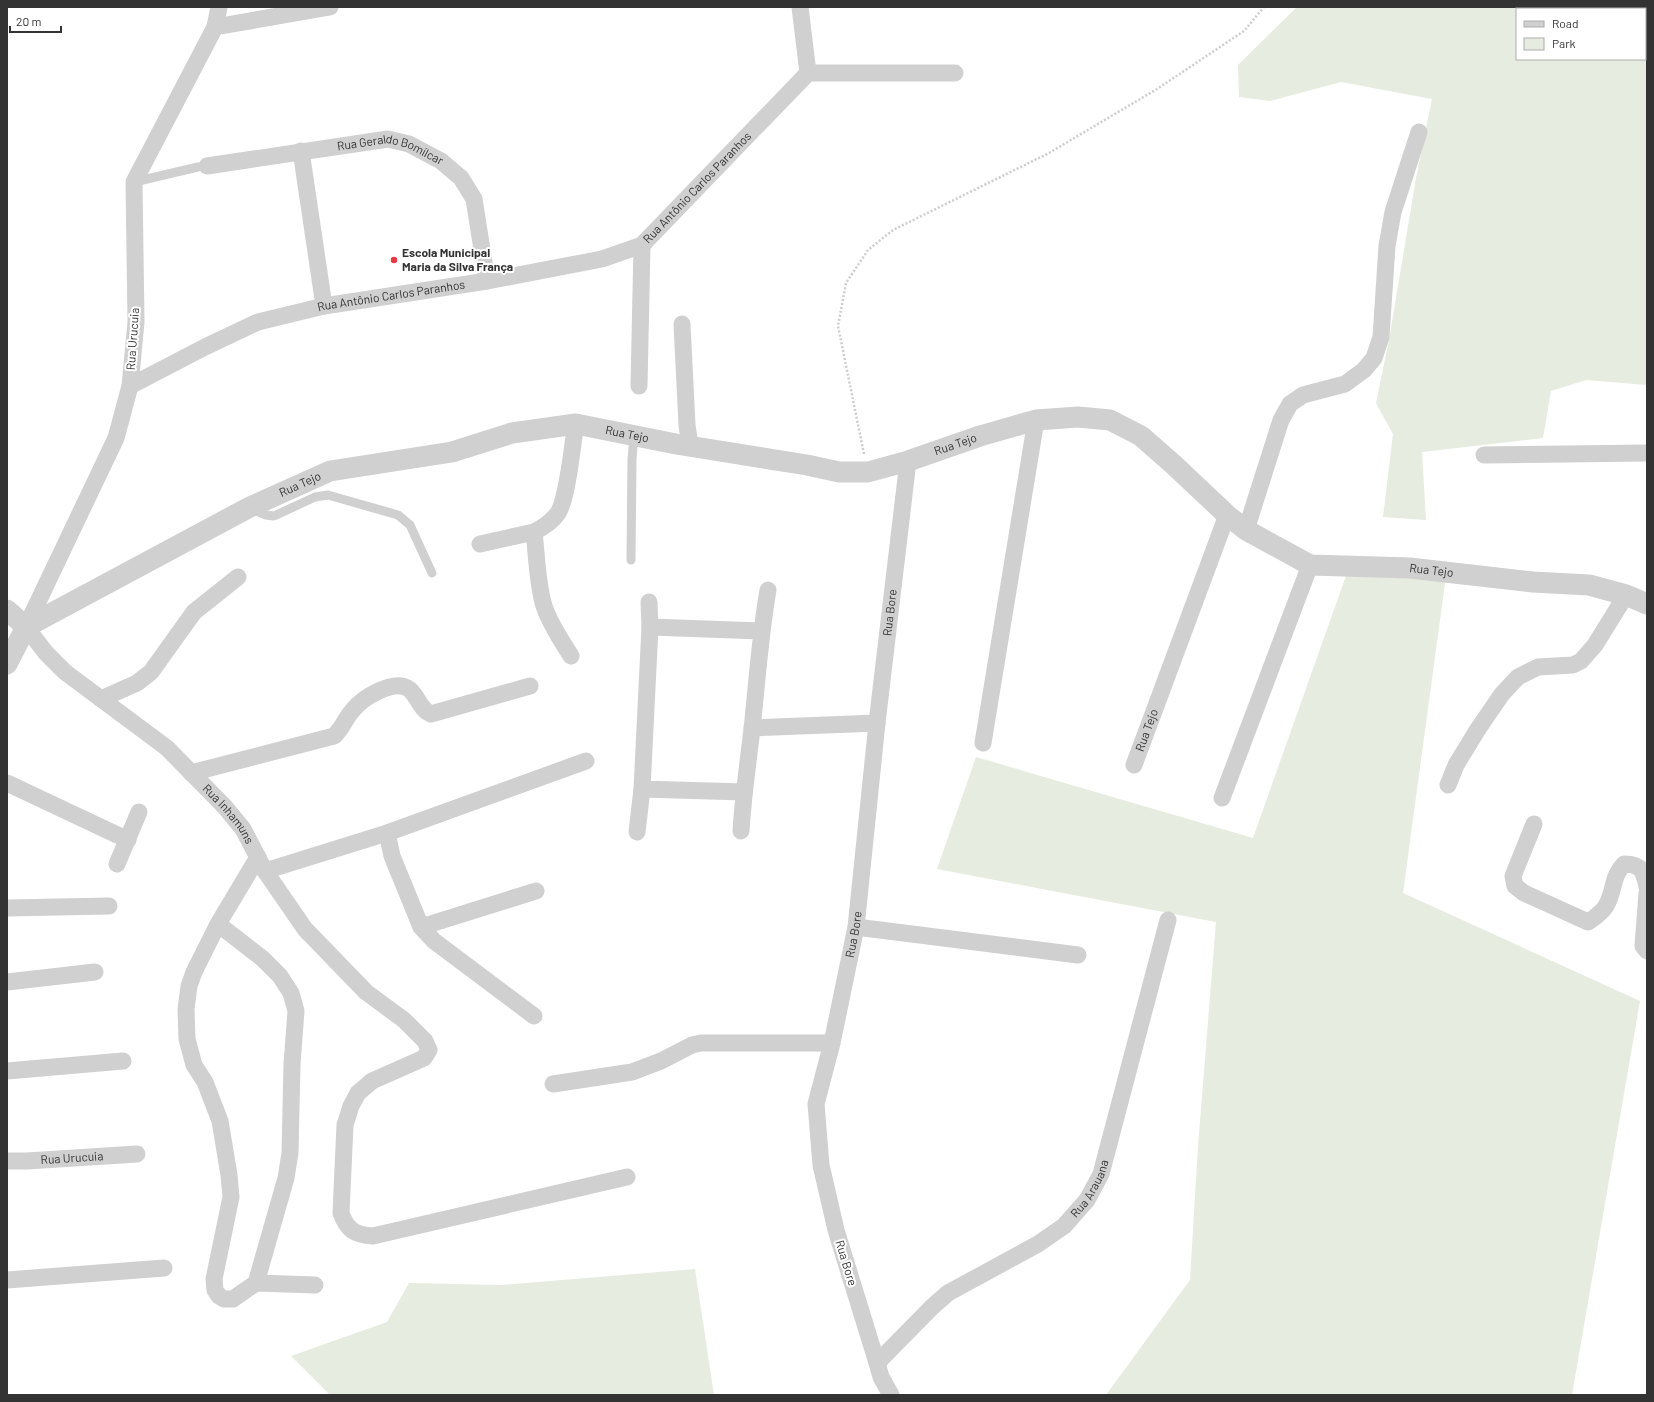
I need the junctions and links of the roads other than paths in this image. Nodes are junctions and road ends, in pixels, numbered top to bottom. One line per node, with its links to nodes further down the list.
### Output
1 (220, 7): 5 (street, Rua Urucuia)
2 (330, 7): 4 (street)
3 (800, 7): 6 (street)
4 (286, 11): 5 (street)
5 (215, 27): 11 (street, Rua Urucuia)
6 (808, 73): 7 (street); 12 (street, Rua Antônio Carlos Paranhos)
7 (954, 73)
8 (1419, 132): 27 (street)
9 (301, 151): 10 (street, Rua Geraldo Bomílcar); 13 (street, Rua Geraldo Bomílcar); 14 (street)
10 (203, 167): 11 (lane)
11 (134, 182): 16 (street, Rua Urucuia)
12 (642, 245): 13 (street, Rua Antônio Carlos Paranhos); 17 (street)
13 (487, 281): 14 (street, Rua Antônio Carlos Paranhos)
14 (324, 306): 16 (street, Rua Antônio Carlos Paranhos)
15 (682, 324): 21 (street)
16 (130, 386): 39 (street, Rua Urucuia)
17 (639, 386)
18 (1036, 420): 24 (street, Rua Tejo); 26 (street, Rua Tejo); 48 (street)
19 (576, 424): 20 (street, Rua Tejo); 25 (street, Rua Tejo); 28 (street)
20 (634, 436): 21 (street, Rua Tejo); 30 (lane)
21 (690, 446): 24 (street, Rua Tejo)
22 (1647, 453): 23 (street)
23 (1484, 455)
24 (908, 461): 46 (street, Rua Bore)
25 (248, 508): 32 (lane); 39 (street, Rua Tejo)
26 (1227, 515): 27 (street, Rua Tejo); 50 (street, Rua Tejo)
27 (1246, 530): 31 (street, Rua Tejo)
28 (534, 532): 29 (street); 42 (street)
29 (480, 544)
30 (631, 560)
31 (1310, 565): 35 (street, Rua Tejo); 56 (street)
32 (432, 573)
33 (238, 576): 45 (street)
34 (768, 590): 41 (street)
35 (1626, 595): 37 (street, Rua Tejo); 53 (street)
36 (649, 602): 40 (street)
37 (1647, 604)
38 (7, 610): 39 (street, Rua Inhamuns)
39 (26, 627): 43 (street, Rua Urucuia); 45 (street, Rua Inhamuns)
40 (650, 627): 41 (street); 54 (street)
41 (761, 631): 47 (street)
42 (571, 656)
43 (7, 664)
44 (530, 686): 51 (street)
45 (101, 699): 51 (street, Rua Inhamuns)
46 (877, 723): 47 (street); 73 (street, Rua Bore)
47 (752, 728): 55 (street)
48 (983, 743)
49 (586, 761): 61 (street)
50 (1134, 765)
51 (191, 773): 64 (street, Rua Inhamuns)
52 (7, 783): 62 (street)
53 (1448, 785)
54 (642, 789): 55 (street); 60 (street)
55 (744, 792): 59 (street)
56 (1222, 798)
57 (139, 812): 62 (street)
58 (1534, 824): 65 (street)
59 (741, 831)
60 (636, 832)
61 (387, 833): 64 (street); 72 (street)
62 (128, 840): 63 (street)
63 (117, 864)
64 (262, 864): 71 (street); 85 (street, Rua Inhamuns)
65 (1647, 887)
66 (536, 891): 72 (street)
67 (1647, 893): 74 (street)
68 (109, 906): 69 (street)
69 (7, 908)
70 (1168, 920): 90 (street, Rua Arauana)
71 (218, 924): 88 (street); 88 (street)
72 (421, 926): 78 (street)
73 (856, 927): 75 (street); 79 (street, Rua Bore)
74 (1647, 951)
75 (1078, 955)
76 (95, 972): 77 (street)
77 (7, 982)
78 (534, 1016)
79 (832, 1043): 82 (street); 90 (street, Rua Bore)
80 (123, 1061): 81 (street)
81 (7, 1071)
82 (553, 1084)
83 (137, 1154): 84 (street, Rua Urucuia)
84 (7, 1161)
85 (628, 1177)
86 (164, 1268): 87 (street)
87 (7, 1280)
88 (256, 1283): 89 (street)
89 (315, 1286)
90 (877, 1363): 91 (street, Rua Bore)
91 (891, 1395)

